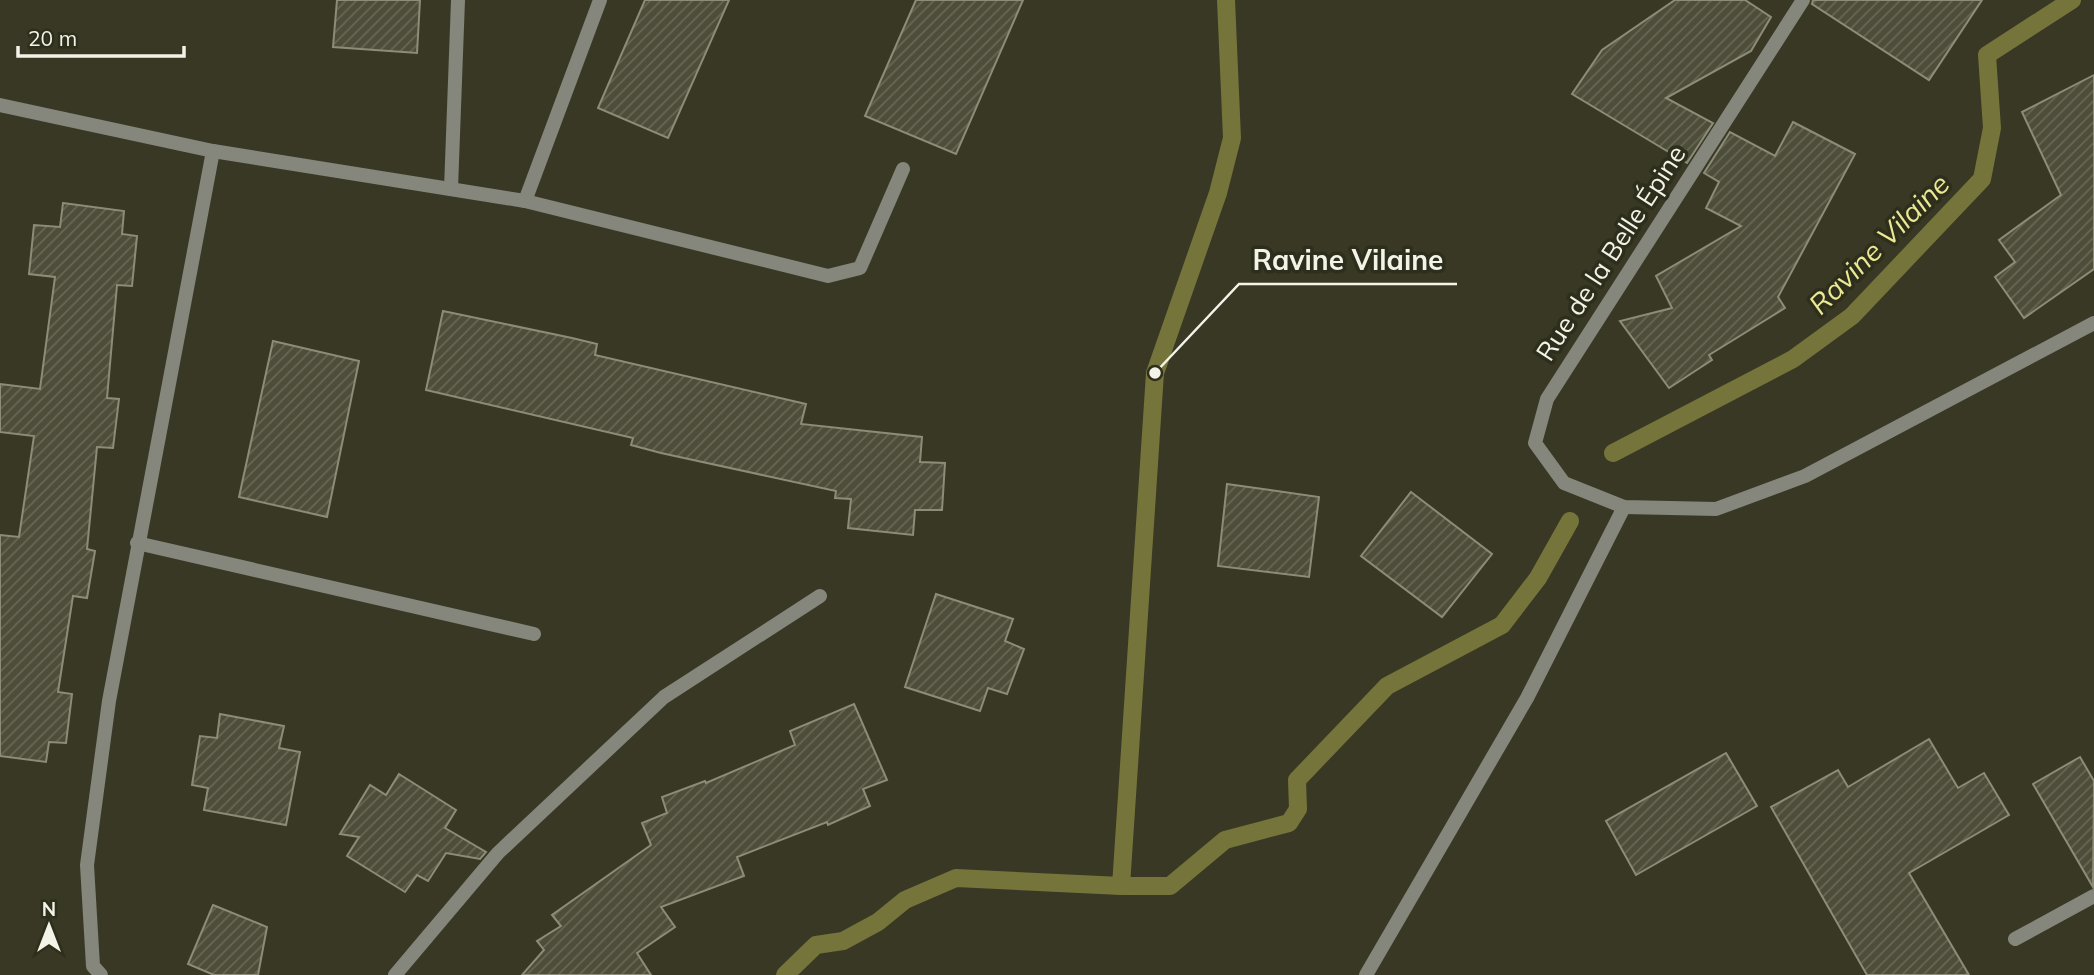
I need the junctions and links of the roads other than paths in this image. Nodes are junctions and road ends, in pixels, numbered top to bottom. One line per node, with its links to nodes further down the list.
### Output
1 (458, 0): 7 (street)
2 (600, 0): 8 (street)
3 (1803, 0): 10 (street, Rue de la Belle Épine)
4 (0, 105): 5 (street)
5 (213, 151): 7 (street); 11 (street)
6 (903, 169): 8 (street)
7 (451, 190): 8 (street)
8 (526, 201)
9 (2094, 323): 10 (street)
10 (1624, 507): 18 (street)
11 (137, 543): 13 (street); 16 (street)
12 (820, 596): 17 (street)
13 (534, 634)
14 (2094, 897): 15 (street)
15 (2015, 939)
16 (101, 975)
17 (395, 975)
18 (1366, 975)

